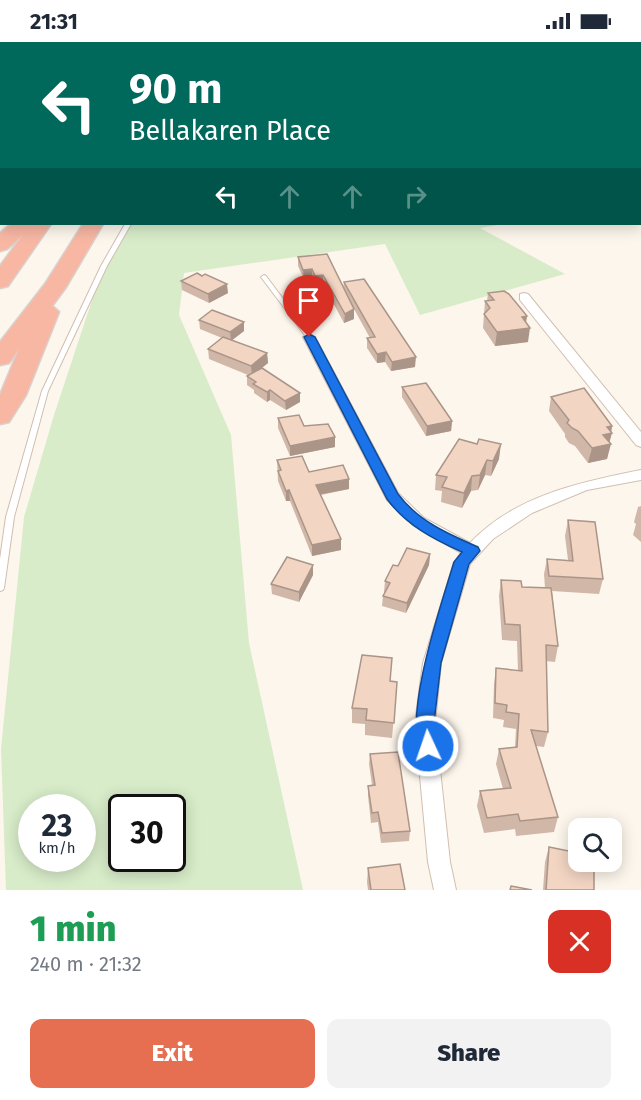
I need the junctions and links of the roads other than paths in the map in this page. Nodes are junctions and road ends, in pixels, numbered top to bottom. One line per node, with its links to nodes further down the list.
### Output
1 (21, 225): 5 (highway)
2 (40, 225): 7 (highway)
3 (92, 225): 8 (highway)
4 (127, 225): 16 (lane)
5 (0, 245)
6 (264, 277): 10 (lane)
7 (0, 281)
8 (55, 287): 11 (highway); 12 (highway)
9 (524, 297): 13 (street)
10 (309, 337): 15 (street)
11 (0, 358)
12 (0, 416)
13 (641, 442)
14 (641, 475): 15 (street)
15 (472, 551): 17 (street)
16 (0, 588)
17 (445, 890)

